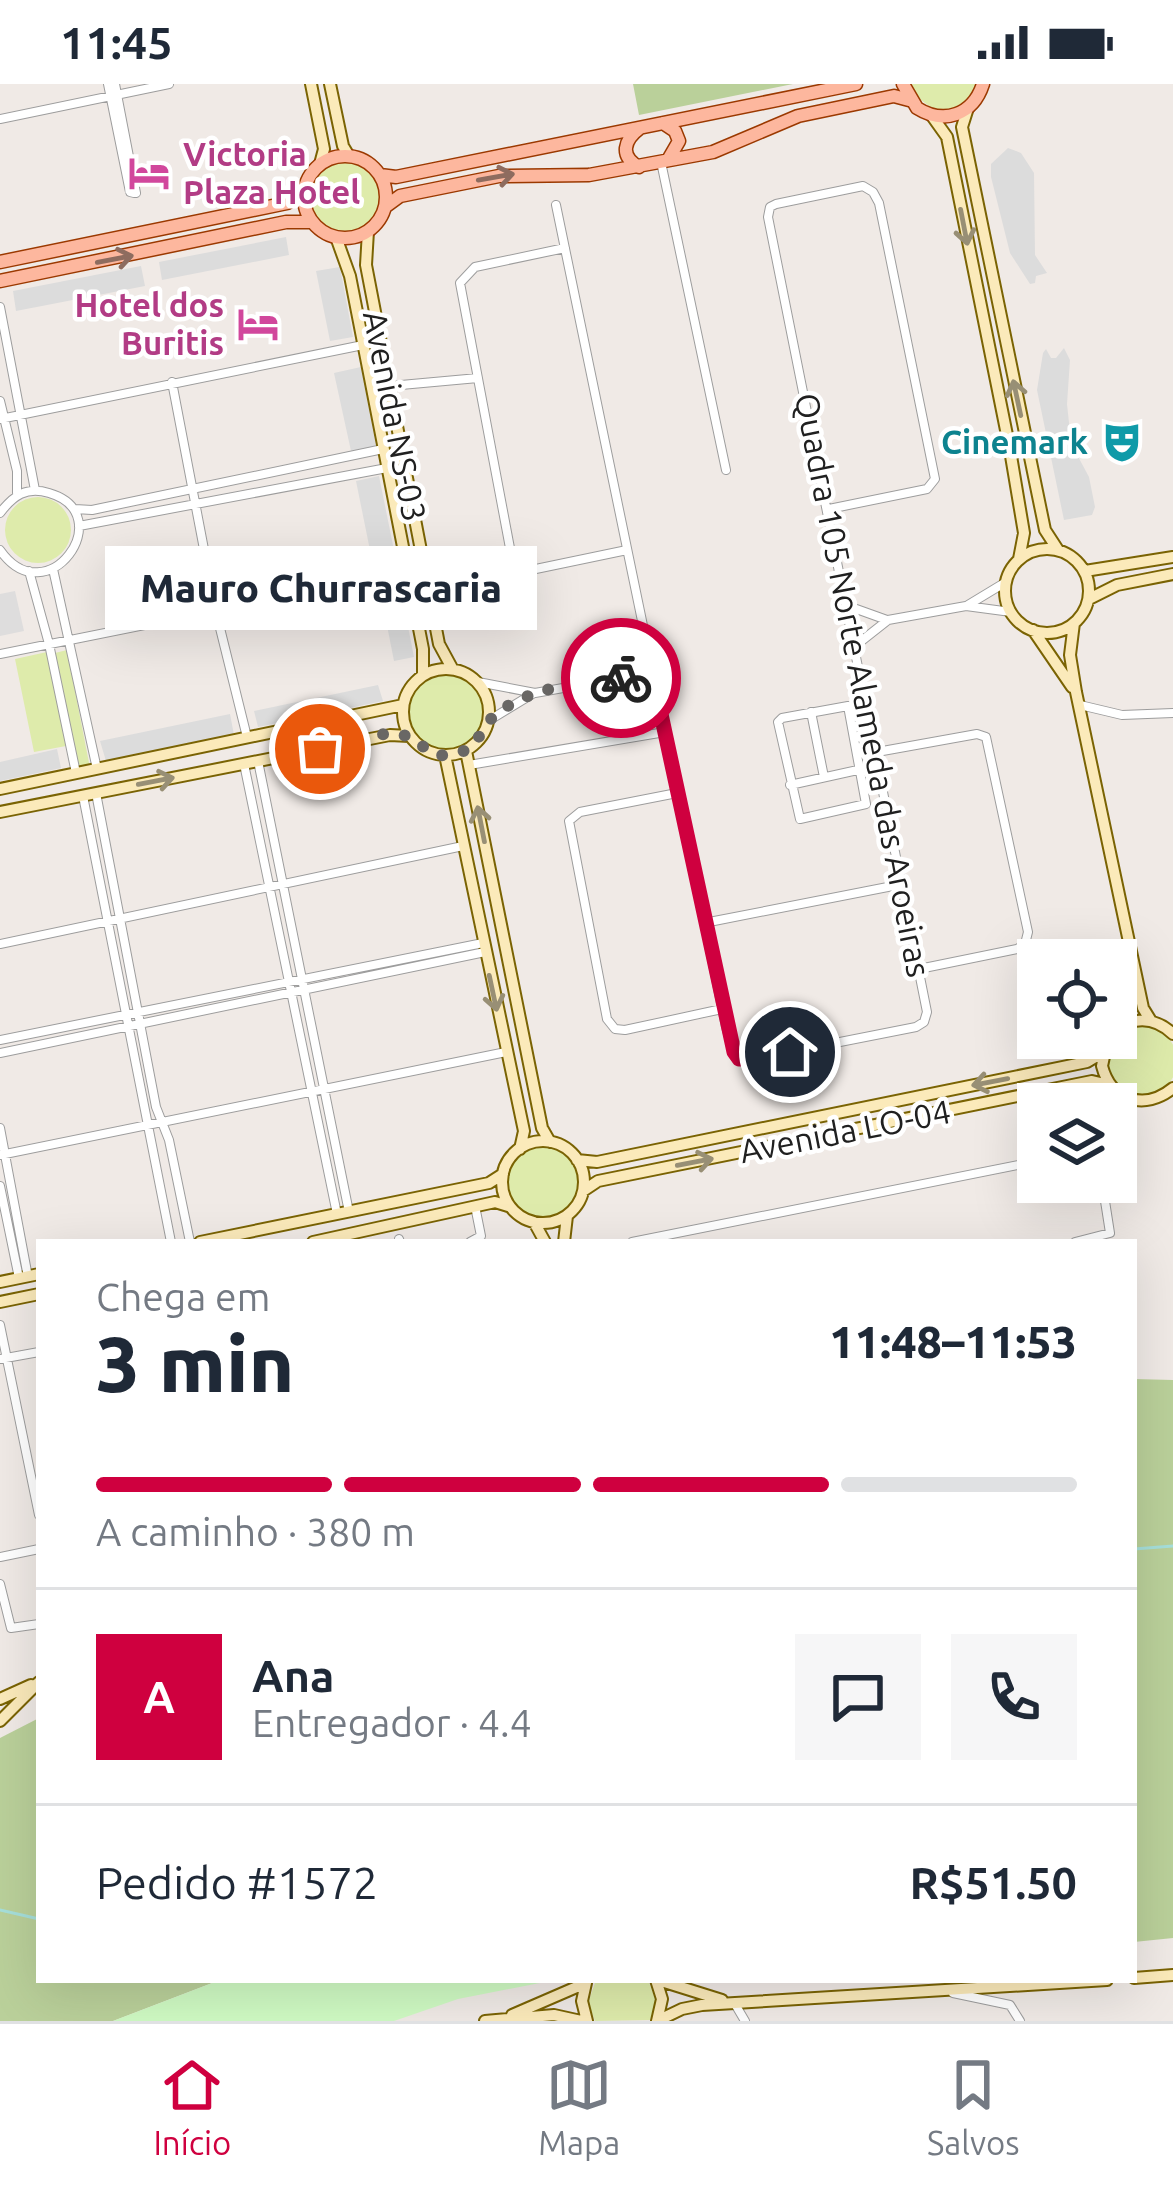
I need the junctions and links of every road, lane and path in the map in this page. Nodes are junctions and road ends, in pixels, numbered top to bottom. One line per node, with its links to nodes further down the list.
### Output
1 (170, 84): 7 (street)
2 (311, 84): 16 (street)
3 (330, 84): 14 (street)
4 (856, 84): 12 (main road)
5 (903, 84): 8 (main road)
6 (982, 84): 9 (main road)
7 (113, 90): 7 (street); 11 (street)
8 (909, 100): 10 (main road); 15 (main road)
9 (968, 108): 10 (main road); 49 (street, one-way to 9)
10 (932, 116): 51 (street, one-way to 51)
11 (0, 119)
12 (663, 123): 13 (main road); 15 (main road)
13 (641, 128): 17 (main road); 18 (main road)
14 (350, 156): 16 (main road); 18 (main road)
15 (664, 162): 17 (main road); 38 (street)
16 (320, 164): 19 (main road)
17 (639, 167): 21 (main road, one-way to 17)
18 (380, 176): 21 (main road)
19 (304, 191): 22 (main road); 26 (main road)
20 (556, 205): 25 (street, Quadra 105 Norte Alameda das Aroeiras)
21 (385, 207): 23 (main road)
22 (312, 222): 24 (main road); 27 (main road, one-way to 22)
23 (368, 231): 24 (main road); 32 (street, Avenida NS-03)
24 (336, 237): 29 (street, Avenida NS-03)
25 (565, 248): 30 (street); 48 (street, Quadra 105 Norte Alameda das Aroeiras)
26 (0, 262)
27 (0, 281)
28 (0, 307): 34 (street)
29 (363, 345): 31 (street); 36 (street, Avenida NS-03)
30 (478, 378): 32 (street); 48 (street)
31 (172, 382): 34 (street); 39 (street)
32 (390, 386): 71 (street, Avenida NS-03)
33 (0, 401): 35 (street)
34 (20, 415): 35 (street); 40 (street)
35 (2, 418): 41 (street)
36 (383, 448): 37 (street, Avenida NS-03); 39 (street)
37 (387, 468): 42 (street); 55 (street, Avenida NS-03)
38 (727, 470)
39 (195, 488): 42 (street); 43 (street)
40 (35, 490): 41 (street); 43 (street)
41 (17, 495): 45 (street)
42 (198, 506): 46 (street); 61 (street)
43 (75, 509): 46 (street)
44 (829, 509): 44 (street, Quadra 105 Norte Alameda das Aroeiras); 59 (street, Quadra 105 Norte Alameda das Aroeiras)
45 (0, 513)
46 (79, 526): 52 (street)
47 (0, 550): 53 (street)
48 (627, 550): 69 (street, Quadra 105 Norte Alameda das Aroeiras)
49 (1058, 550): 51 (street); 54 (street)
50 (1173, 557): 54 (street)
51 (1019, 559): 57 (street)
52 (53, 569): 53 (street); 66 (street)
53 (29, 571): 67 (street)
54 (1084, 571): 58 (street)
55 (409, 572): 61 (street); 72 (street, Avenida NS-03)
56 (1173, 574): 58 (street)
57 (1006, 582): 60 (street); 62 (street)
58 (1088, 599): 64 (street)
59 (848, 606): 63 (street); 68 (street, Quadra 105 Norte Alameda das Aroeiras)
60 (966, 606): 62 (street); 63 (street)
61 (217, 612): 66 (street); 84 (street)
62 (1011, 612): 65 (street)
63 (888, 620): 68 (street)
64 (1074, 623): 65 (street); 77 (street)
65 (1033, 630): 77 (street)
66 (70, 640): 67 (street); 92 (street)
67 (50, 644): 70 (street); 93 (street)
68 (855, 646): 87 (street, Quadra 105 Norte Alameda das Aroeiras)
69 (648, 651): 73 (street); 75 (street, Quadra 105 Norte Alameda das Aroeiras)
70 (0, 654)
71 (452, 668): 72 (street); 74 (street)
72 (423, 674): 78 (street)
73 (619, 677): 75 (street); 76 (street)
74 (478, 682): 76 (street); 81 (street)
75 (656, 691): 82 (street, Quadra 105 Norte Alameda das Aroeiras)
76 (535, 693): 81 (street)
77 (1078, 699): 80 (street); 107 (street)
78 (403, 705): 83 (street); 84 (street)
79 (811, 712): 90 (street); 94 (street); 95 (street)
80 (1173, 713)
81 (488, 721): 85 (street)
82 (665, 732): 91 (street); 97 (street, Quadra 105 Norte Alameda das Aroeiras)
83 (410, 736): 86 (street); 88 (street)
84 (247, 739): 92 (street)
85 (466, 751): 86 (street); 91 (street)
86 (445, 755): 100 (street)
87 (878, 758): 90 (street); 101 (street, Quadra 105 Norte Alameda das Aroeiras); 110 (street)
88 (258, 761): 89 (street); 102 (street)
89 (244, 764): 98 (street, one-way to 89); 103 (street)
90 (858, 764): 94 (street); 95 (street)
91 (469, 765): 134 (street, one-way to 91)
92 (97, 769): 93 (street)
93 (76, 773): 96 (street)
94 (824, 777): 95 (street)
95 (790, 784)
96 (0, 789)
97 (677, 793): 106 (street, Quadra 105 Norte Alameda das Aroeiras); 116 (street)
98 (89, 795): 99 (street); 104 (street); 105 (street)
99 (0, 812)
100 (463, 846): 102 (street); 109 (street)
101 (903, 884): 106 (street); 110 (street, Quadra 105 Norte Alameda das Aroeiras)
102 (283, 887): 103 (street); 111 (street)
103 (270, 890): 104 (street); 112 (street)
104 (122, 919): 105 (street); 117 (street)
105 (108, 922): 108 (street); 118 (street)
106 (704, 923): 116 (street, Quadra 105 Norte Alameda das Aroeiras)
107 (1127, 939)
108 (0, 944)
109 (484, 948): 111 (street); 114 (street); 123 (street, one-way to 123)
110 (920, 969): 116 (street, Quadra 105 Norte Alameda das Aroeiras)
111 (301, 980): 112 (street); 114 (street)
112 (290, 982): 115 (street); 117 (street)
113 (1137, 985): 119 (street)
114 (303, 992): 115 (street); 127 (street)
115 (292, 994): 117 (street); 128 (street)
116 (722, 1009)
117 (139, 1019): 118 (street); 131 (street)
118 (127, 1021): 122 (street); 124 (street); 132 (street)
119 (1151, 1021): 120 (street); 121 (street)
120 (1137, 1022)
121 (1173, 1034)
122 (0, 1040)
123 (506, 1052): 127 (street); 135 (street)
124 (0, 1053)
125 (1093, 1059): 137 (street, Avenida LO-04, one-way to 137)
126 (1173, 1088): 130 (street, Avenida LO-04)
127 (322, 1090): 128 (street); 145 (street)
128 (310, 1092): 131 (street); 145 (street)
129 (1017, 1096): 141 (street, Avenida LO-04, one-way to 129)
130 (1137, 1101)
131 (164, 1122): 132 (street); 150 (street)
132 (148, 1126): 136 (street); 149 (street)
133 (0, 1128): 136 (street)
134 (550, 1142): 135 (street); 137 (street)
135 (520, 1149): 139 (street)
136 (3, 1155): 159 (street)
137 (577, 1160): 141 (street)
138 (1017, 1165): 157 (street)
139 (503, 1174): 144 (street); 145 (street)
140 (0, 1186): 159 (street)
141 (583, 1191): 146 (street)
142 (1105, 1203): 158 (street)
143 (475, 1206): 144 (street); 148 (street); 154 (street)
144 (510, 1206): 147 (street)
145 (343, 1213): 151 (street)
146 (567, 1216): 147 (street); 156 (street)
147 (534, 1222): 155 (street)
148 (375, 1226): 152 (street); 153 (street)
149 (170, 1239)
150 (189, 1239)
151 (217, 1239)
152 (325, 1239)
153 (377, 1239)
154 (476, 1239)
155 (541, 1239)
156 (564, 1239)
157 (647, 1239)
158 (1087, 1239)
159 (29, 1276): 160 (street)
160 (0, 1282)
161 (36, 1295): 162 (street)
162 (0, 1302)
163 (0, 1325): 165 (street)
164 (36, 1353): 165 (street)
165 (4, 1359): 166 (street)
166 (36, 1502)
167 (36, 1550): 168 (street)
168 (0, 1557)
169 (0, 1584): 170 (street)
170 (36, 1625)
171 (36, 1683): 173 (street)
172 (36, 1685): 174 (street)
173 (0, 1699)
174 (0, 1721)
175 (1173, 1975): 176 (street)
176 (1137, 1978)
177 (585, 1983): 185 (street)
178 (587, 1983): 187 (street)
179 (658, 1983): 188 (street)
180 (666, 1983): 183 (street)
181 (1059, 1983): 182 (street)
182 (946, 1990): 183 (street); 190 (street)
183 (749, 2002): 184 (street)
184 (735, 2003): 188 (street); 189 (street)
185 (506, 2018): 186 (street); 187 (street)
186 (485, 2021)
187 (584, 2021)
188 (657, 2021)
189 (745, 2021)
190 (1020, 2021)

